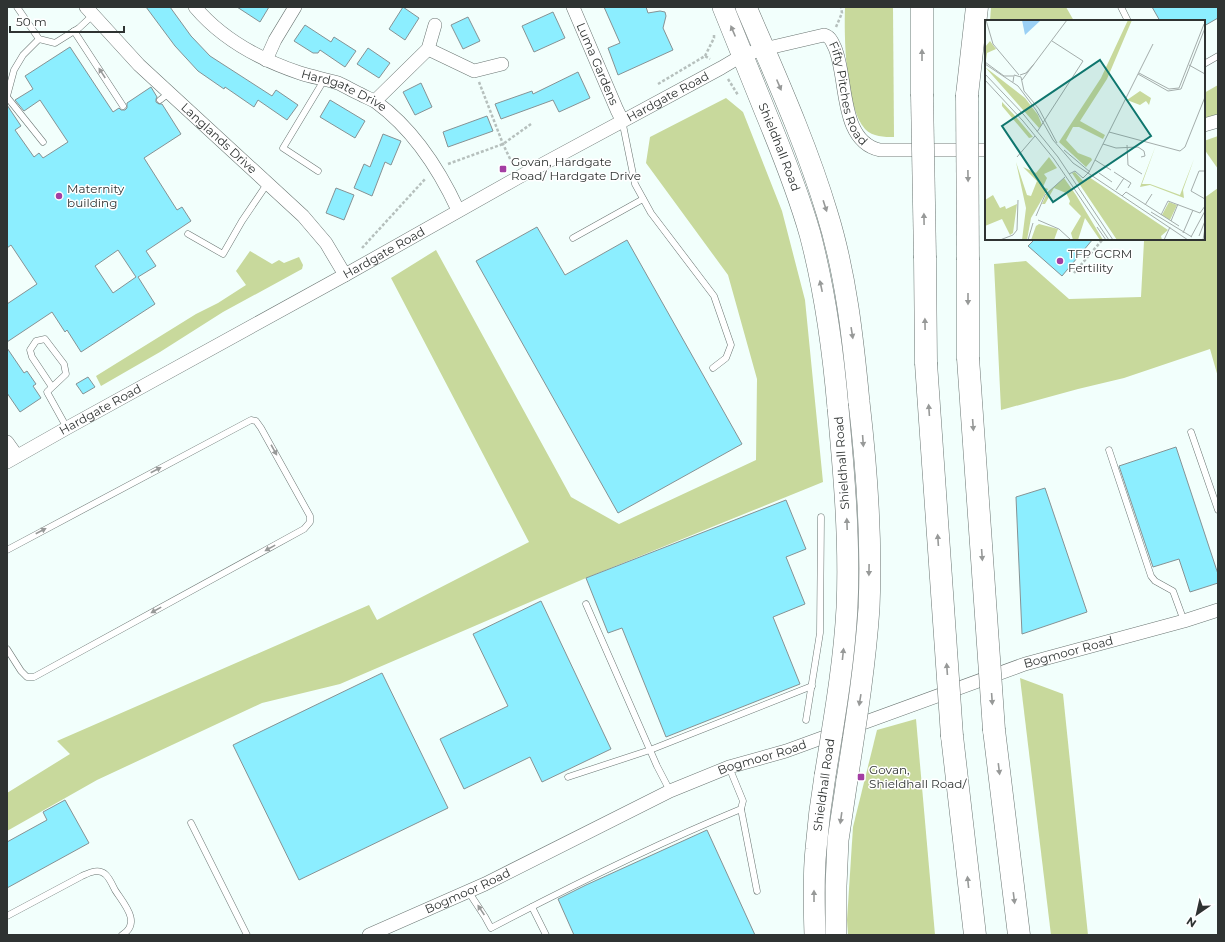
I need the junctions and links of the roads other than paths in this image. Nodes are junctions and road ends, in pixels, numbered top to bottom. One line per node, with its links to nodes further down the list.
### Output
1 (17, 7): 15 (lane)
2 (196, 7): 20 (street, Hardgate Drive)
3 (295, 7): 20 (street)
4 (573, 7): 28 (street, Luma Gardens)
5 (723, 7): 18 (main road, Shieldhall Road, one-way to 5)
6 (746, 7): 17 (main road, Shieldhall Road)
7 (922, 7): 74 (highway, one-way to 7, bridge)
8 (963, 7): 24 (highway)
9 (978, 7): 24 (highway)
10 (1121, 7): 12 (lane)
11 (89, 11): 14 (lane); 34 (street, Langlands Drive)
12 (1128, 20)
13 (435, 25): 16 (street)
14 (74, 31): 15 (lane); 27 (lane, one-way to 14)
15 (39, 39): 25 (lane)
16 (428, 49): 22 (street); 26 (street)
17 (764, 49): 18 (street, Hardgate Road); 32 (street, Fifty Pitches Road); 73 (main road, Shieldhall Road, one-way to 73, bridge)
18 (743, 55): 28 (street, Hardgate Road); 72 (main road, Shieldhall Road, one-way to 18, bridge)
19 (1218, 56): 21 (lane)
20 (266, 60): 23 (street, Hardgate Drive)
21 (1205, 63)
22 (502, 64)
23 (324, 80): 26 (street, Hardgate Drive); 33 (lane)
24 (967, 96): 75 (highway, one-way to 75, bridge)
25 (7, 97): 31 (lane)
26 (375, 101): 36 (street, Hardgate Drive)
27 (123, 106)
28 (622, 120): 35 (lane); 36 (street, Hardgate Road)
29 (1218, 121): 30 (street)
30 (1205, 125)
31 (43, 142)
32 (985, 150)
33 (318, 171)
34 (267, 184): 37 (lane); 39 (street, Langlands Drive)
35 (643, 199): 38 (lane); 40 (lane)
36 (458, 210): 39 (street, Hardgate Road)
37 (188, 234)
38 (573, 238)
39 (345, 275): 42 (street, Hardgate Road)
40 (713, 368)
41 (52, 387): 41 (lane); 42 (lane)
42 (67, 428): 46 (street, Hardgate Road)
43 (1191, 432): 47 (lane)
44 (7, 442): 46 (street)
45 (1109, 450): 52 (lane)
46 (12, 459)
47 (1218, 510)
48 (821, 517): 54 (lane)
49 (7, 550): 53 (lane, one-way to 53)
50 (586, 604): 56 (lane)
51 (1218, 610): 52 (street, Bogmoor Road)
52 (1184, 621): 57 (street, Bogmoor Road)
53 (7, 649)
54 (812, 686): 55 (lane); 56 (lane)
55 (806, 720)
56 (650, 750): 58 (lane); 59 (lane)
57 (729, 766): 59 (street, Bogmoor Road); 60 (lane)
58 (568, 777)
59 (670, 791): 62 (street, Bogmoor Road)
60 (742, 809): 63 (lane); 64 (lane)
61 (191, 823): 68 (lane)
62 (468, 891): 66 (lane, one-way to 62); 69 (street, Bogmoor Road)
63 (757, 891)
64 (532, 907): 66 (lane); 71 (lane)
65 (7, 916): 67 (lane)
66 (491, 928): 70 (lane)
67 (122, 935)
68 (248, 935)
69 (369, 935)
70 (494, 935)
71 (546, 935)
72 (815, 935)
73 (836, 935)
74 (975, 935)
75 (1019, 935)

